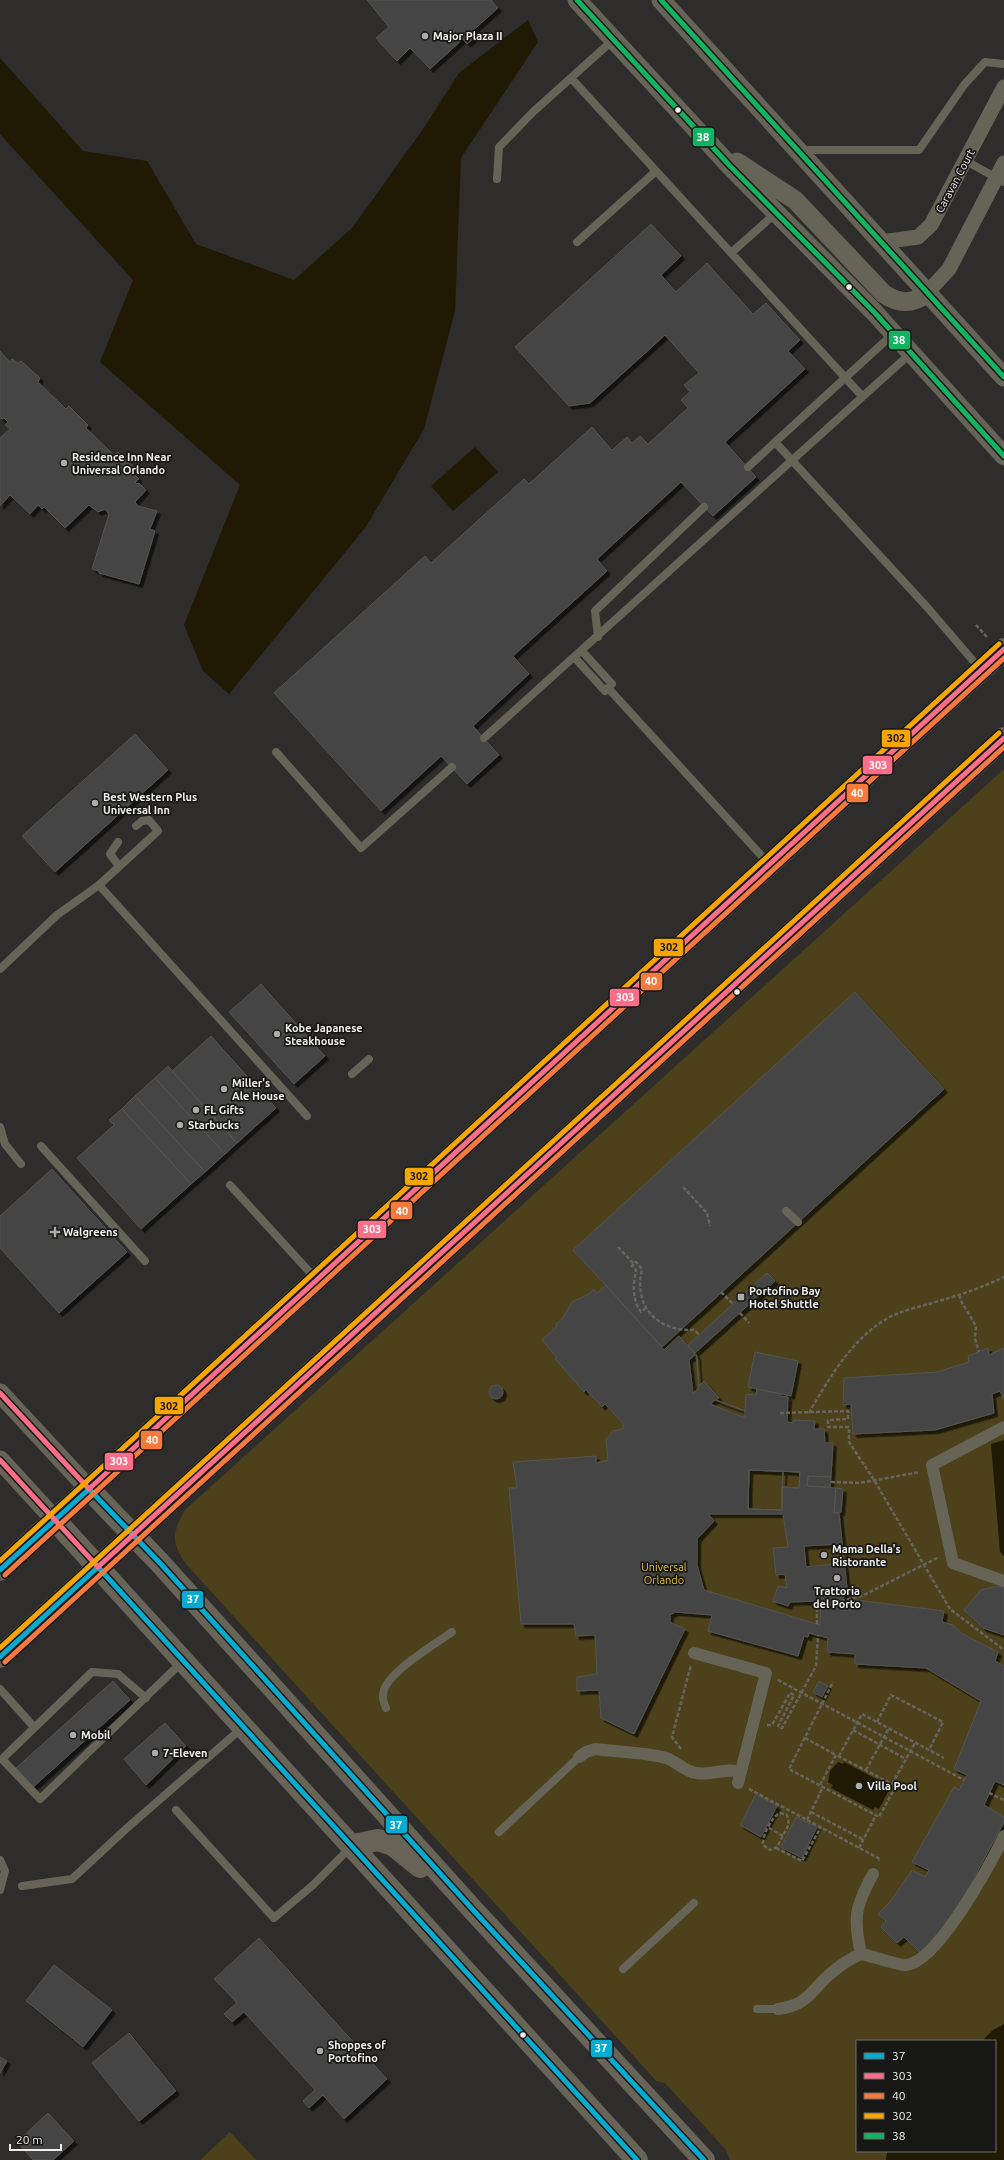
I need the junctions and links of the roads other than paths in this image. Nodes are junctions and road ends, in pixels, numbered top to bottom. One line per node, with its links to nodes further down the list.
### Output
1 (577, 0): 3 (street)
2 (661, 0): 8 (street)
3 (613, 40): 5 (lane); 7 (street)
4 (1004, 64): 8 (lane)
5 (571, 78): 11 (lane); 12 (lane)
6 (1004, 87): 9 (street, Caravan Court)
7 (709, 144): 14 (street); 18 (street)
8 (798, 150): 16 (street)
9 (966, 161): 13 (lane); 16 (street, Caravan Court)
10 (1004, 163): 13 (street)
11 (655, 172): 15 (lane); 17 (lane)
12 (497, 179)
13 (1000, 180): 18 (street)
14 (777, 212): 17 (lane); 19 (street)
15 (577, 242)
16 (881, 242): 18 (street)
17 (731, 253): 21 (lane)
18 (927, 293): 22 (street)
19 (894, 333): 20 (street); 21 (lane)
20 (911, 353): 23 (lane); 25 (street)
21 (845, 377): 23 (lane); 24 (lane)
22 (1004, 377)
23 (862, 396): 26 (lane)
24 (775, 442): 26 (lane); 27 (lane)
25 (1004, 456)
26 (791, 460): 29 (lane); 33 (lane)
27 (748, 467)
28 (704, 507): 29 (lane)
29 (598, 637): 31 (lane)
30 (1004, 649): 33 (main road)
31 (582, 651): 32 (lane); 34 (lane)
32 (575, 658): 34 (lane); 35 (lane)
33 (982, 670): 41 (main road)
34 (608, 688): 41 (lane)
35 (484, 738)
36 (1004, 738): 61 (main road)
37 (276, 752): 38 (lane)
38 (452, 767)
39 (136, 826): 42 (lane)
40 (118, 842): 42 (lane)
41 (769, 864): 55 (main road)
42 (119, 866): 43 (lane)
43 (99, 885): 44 (lane); 47 (lane)
44 (0, 969)
45 (369, 1059): 46 (lane)
46 (352, 1074)
47 (307, 1116)
48 (0, 1127): 50 (lane)
49 (41, 1146): 54 (lane)
50 (22, 1164)
51 (230, 1185): 55 (lane)
52 (786, 1211): 53 (lane)
53 (798, 1222)
54 (145, 1261)
55 (316, 1280): 59 (main road)
56 (0, 1393): 59 (street)
57 (1004, 1426): 64 (street)
58 (0, 1460): 60 (street)
59 (89, 1489): 60 (main road); 61 (main road)
60 (55, 1520): 62 (main road); 63 (main road)
61 (133, 1535): 62 (main road); 85 (main road)
62 (98, 1567): 67 (main road); 68 (main road)
63 (0, 1570)
64 (1004, 1581)
65 (452, 1632): 71 (lane)
66 (694, 1653): 74 (street)
67 (0, 1657)
68 (184, 1661): 70 (lane); 72 (main road)
69 (0, 1689): 73 (lane)
70 (146, 1698): 73 (lane); 73 (lane)
71 (386, 1708)
72 (244, 1726): 78 (main road); 82 (lane)
73 (34, 1727)
74 (579, 1757): 76 (lane)
75 (176, 1810): 78 (lane)
76 (499, 1832)
77 (1004, 1836): 79 (street)
78 (353, 1845): 85 (main road); 90 (main road)
79 (1000, 1857): 86 (street)
80 (0, 1860): 83 (lane)
81 (873, 1874): 86 (street)
82 (22, 1886)
83 (0, 1890)
84 (694, 1903): 87 (lane)
85 (474, 1911): 91 (main road)
86 (861, 1954): 89 (street)
87 (624, 1969)
88 (756, 2009): 89 (lane)
89 (778, 2009)
90 (637, 2160)
91 (704, 2160)

